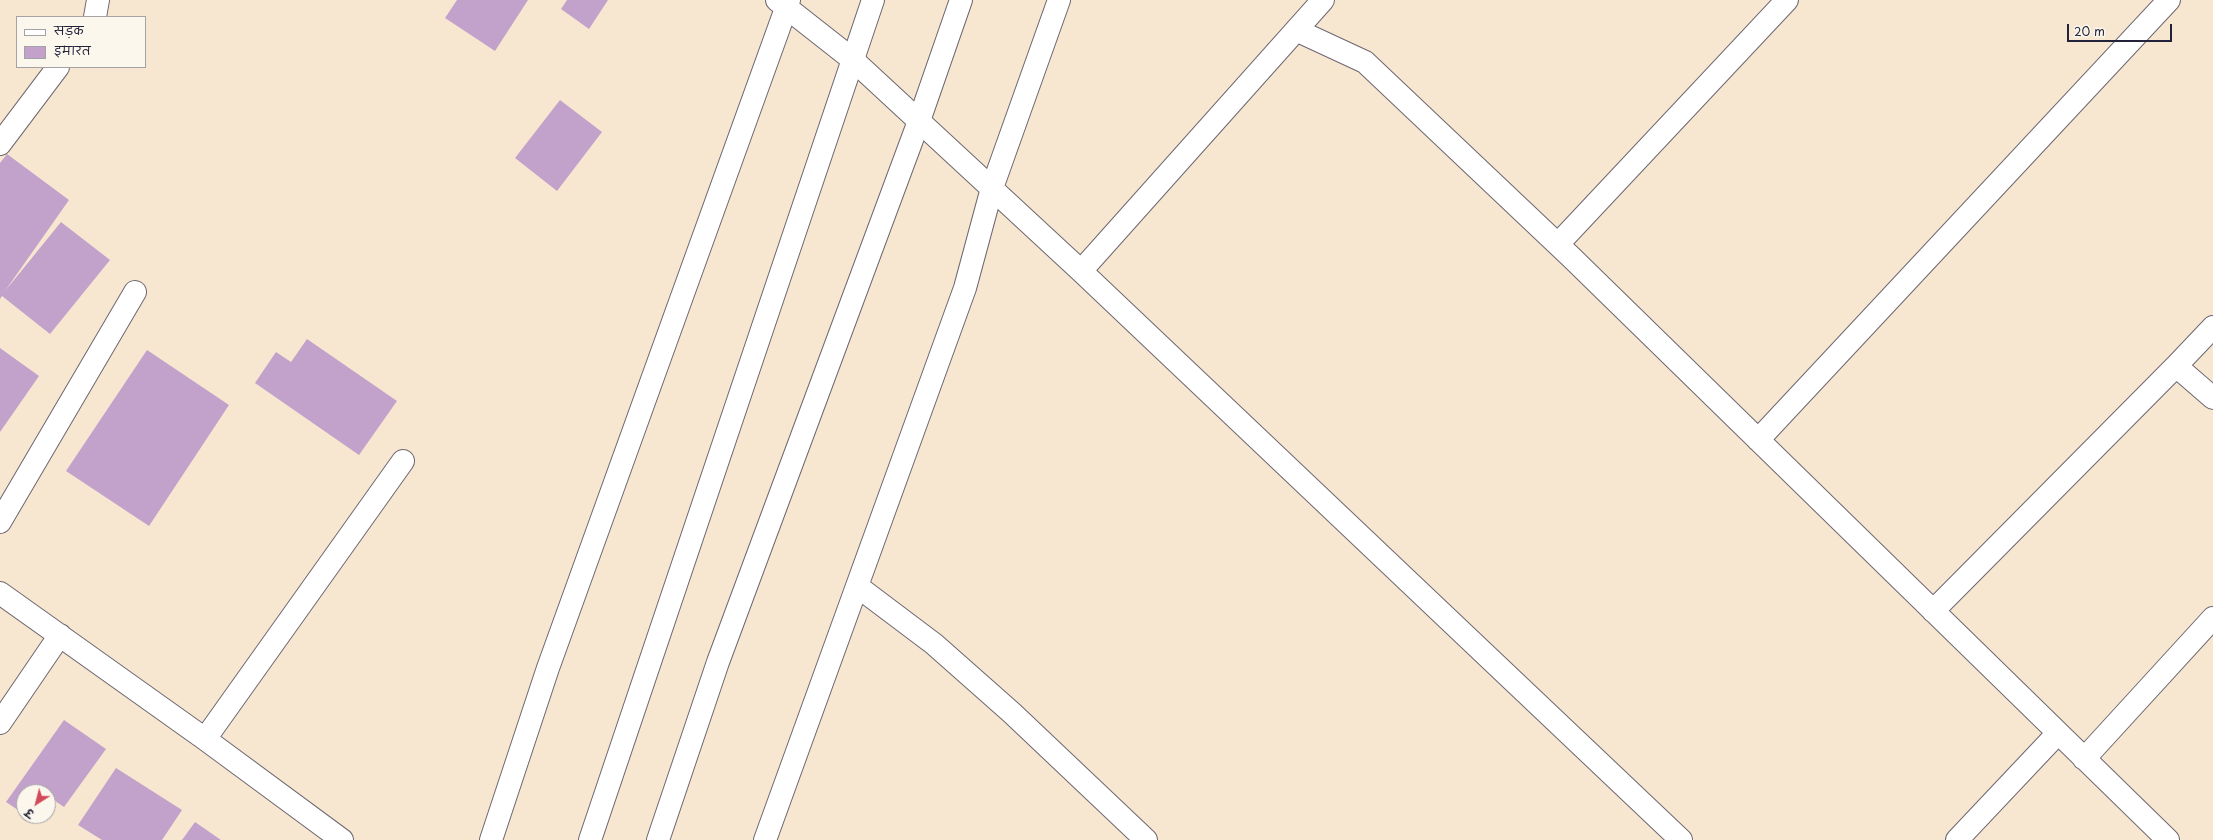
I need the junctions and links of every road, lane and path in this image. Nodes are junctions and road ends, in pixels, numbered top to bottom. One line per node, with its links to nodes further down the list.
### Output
1 (98, 0): 9 (street)
2 (873, 0): 11 (street)
3 (960, 0): 13 (street)
4 (1059, 0): 15 (street)
5 (1323, 0): 10 (street)
6 (1787, 0): 16 (street)
7 (2169, 0): 22 (street)
8 (784, 2): 11 (street); 35 (street)
9 (95, 16)
10 (1296, 30): 16 (street); 17 (street)
11 (852, 59): 13 (street); 36 (street)
12 (57, 68): 14 (street)
13 (919, 121): 15 (street); 37 (street)
14 (0, 144)
15 (992, 188): 17 (street); 25 (street)
16 (1558, 244): 22 (street)
17 (1081, 271): 40 (street)
18 (135, 292): 24 (street)
19 (2213, 327): 20 (street)
20 (2176, 366): 21 (street); 27 (street)
21 (2213, 398)
22 (1758, 440): 27 (street)
23 (403, 461): 32 (street)
24 (0, 522)
25 (857, 586): 38 (street); 39 (street)
26 (0, 593): 29 (street)
27 (1933, 611): 31 (street)
28 (2213, 618): 33 (street)
29 (60, 635): 30 (street); 32 (street)
30 (0, 723)
31 (2058, 733): 33 (street); 41 (street)
32 (205, 739): 34 (street)
33 (2084, 759): 42 (street)
34 (342, 840)
35 (491, 840)
36 (590, 840)
37 (658, 840)
38 (764, 840)
39 (1146, 840)
40 (1681, 840)
41 (1957, 840)
42 (2168, 840)

